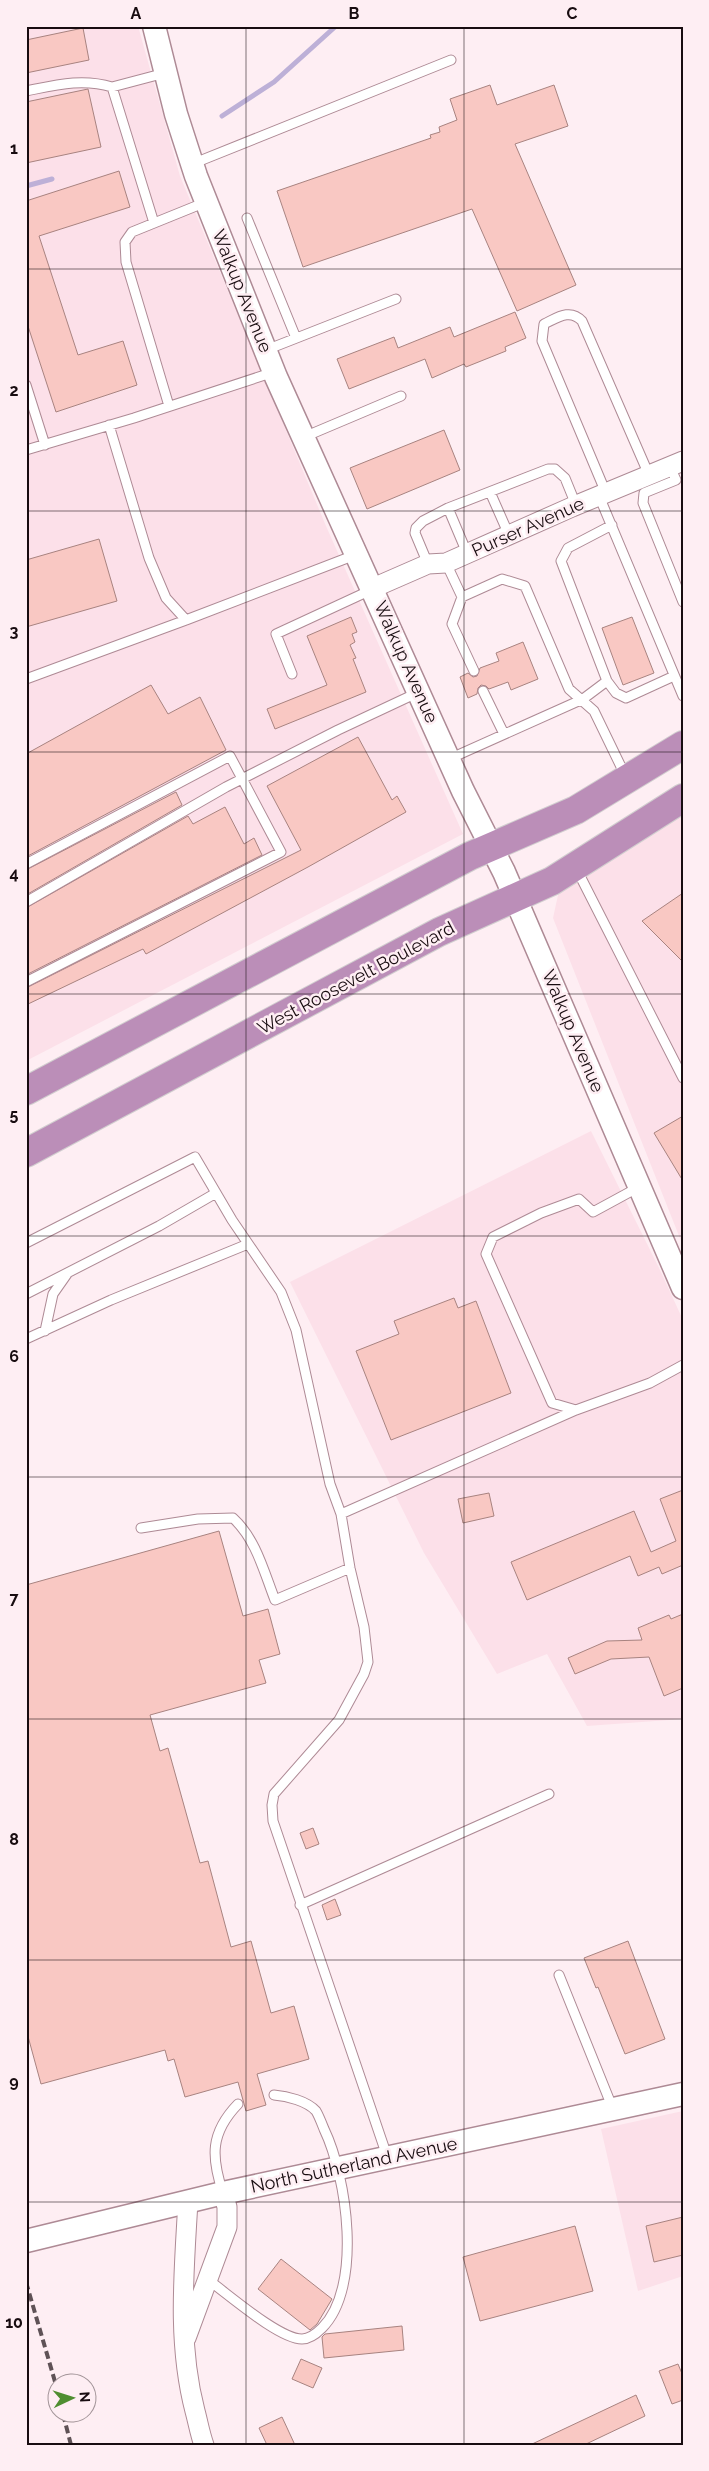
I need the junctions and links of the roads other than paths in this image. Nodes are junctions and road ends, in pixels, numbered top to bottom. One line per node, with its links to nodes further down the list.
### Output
1 (154, 26): 3 (street, Walkup Avenue)
2 (451, 60): 6 (lane)
3 (166, 73): 4 (lane); 6 (street, Walkup Avenue)
4 (112, 87): 5 (lane); 9 (lane)
5 (26, 91)
6 (192, 164): 7 (street, Walkup Avenue)
7 (206, 202): 9 (lane); 12 (street, Walkup Avenue)
8 (247, 218): 11 (lane)
9 (154, 224): 16 (lane)
10 (396, 299): 11 (lane)
11 (296, 338): 12 (lane)
12 (265, 350): 13 (street, Walkup Avenue)
13 (274, 372): 16 (lane); 18 (street, Walkup Avenue)
14 (26, 385): 19 (lane)
15 (401, 396): 18 (lane)
16 (169, 406): 17 (lane)
17 (110, 425): 19 (lane); 35 (lane)
18 (304, 437): 30 (street, Walkup Avenue)
19 (45, 444): 20 (lane)
20 (26, 450)
21 (677, 464): 22 (street, Purser Avenue); 34 (lane)
22 (649, 475): 24 (street, Purser Avenue); 24 (lane)
23 (490, 492): 25 (lane); 26 (lane); 28 (lane)
24 (602, 494): 25 (street, Purser Avenue); 27 (lane)
25 (576, 505): 28 (street, Purser Avenue)
26 (448, 508): 29 (lane); 31 (lane)
27 (612, 525): 38 (lane); 40 (lane)
28 (509, 535): 29 (street, Purser Avenue)
29 (467, 553): 31 (street, Purser Avenue)
30 (358, 554): 32 (street, Walkup Avenue); 35 (lane)
31 (437, 563): 32 (street, Purser Avenue); 33 (lane)
32 (373, 588): 37 (lane); 42 (street, Walkup Avenue)
33 (462, 597): 36 (lane); 44 (lane)
34 (683, 602)
35 (186, 620): 39 (lane)
36 (474, 671)
37 (292, 674)
38 (674, 676): 40 (lane); 43 (lane)
39 (26, 679)
40 (607, 681): 44 (lane)
41 (483, 691): 45 (lane)
42 (419, 692): 47 (street, Walkup Avenue); 48 (lane)
43 (683, 696)
44 (582, 699): 45 (lane); 49 (lane)
45 (504, 734): 47 (lane)
46 (683, 745): 49 (highway)
47 (449, 759): 51 (street, Walkup Avenue)
48 (242, 779): 52 (lane); 55 (lane); 56 (lane)
49 (627, 779): 51 (highway)
50 (683, 798): 53 (highway, West Roosevelt Boulevard)
51 (491, 847): 54 (street, Walkup Avenue); 58 (highway)
52 (26, 864)
53 (575, 866): 54 (highway, West Roosevelt Boulevard); 57 (lane)
54 (515, 898): 59 (highway, West Roosevelt Boulevard); 60 (street, Walkup Avenue)
55 (26, 902)
56 (26, 982)
57 (683, 1078)
58 (26, 1091)
59 (26, 1153)
60 (639, 1187): 65 (street, Walkup Avenue); 70 (lane)
61 (216, 1193): 62 (lane); 63 (lane); 64 (lane)
62 (26, 1243)
63 (248, 1244): 67 (lane); 71 (lane)
64 (69, 1272): 66 (lane); 67 (lane)
65 (683, 1288)
66 (26, 1294)
67 (45, 1331): 68 (lane)
68 (26, 1340)
69 (683, 1364): 70 (lane)
70 (576, 1410): 71 (lane)
71 (341, 1514): 73 (lane)
72 (141, 1528): 73 (lane)
73 (350, 1568): 75 (lane)
74 (548, 1794): 75 (lane)
75 (300, 1905): 81 (lane)
76 (559, 1975): 80 (lane)
77 (683, 2094): 80 (street, North Sutherland Avenue)
78 (274, 2095): 82 (lane)
79 (238, 2104): 83 (lane)
80 (614, 2110): 81 (street, North Sutherland Avenue)
81 (388, 2158): 82 (street, North Sutherland Avenue)
82 (338, 2168): 83 (street, North Sutherland Avenue); 86 (lane)
83 (223, 2193): 84 (street, North Sutherland Avenue); 86 (street)
84 (188, 2201): 85 (street, North Sutherland Avenue); 87 (street)
85 (26, 2241)
86 (207, 2278): 87 (street)
87 (184, 2344): 88 (street)
88 (204, 2445)

